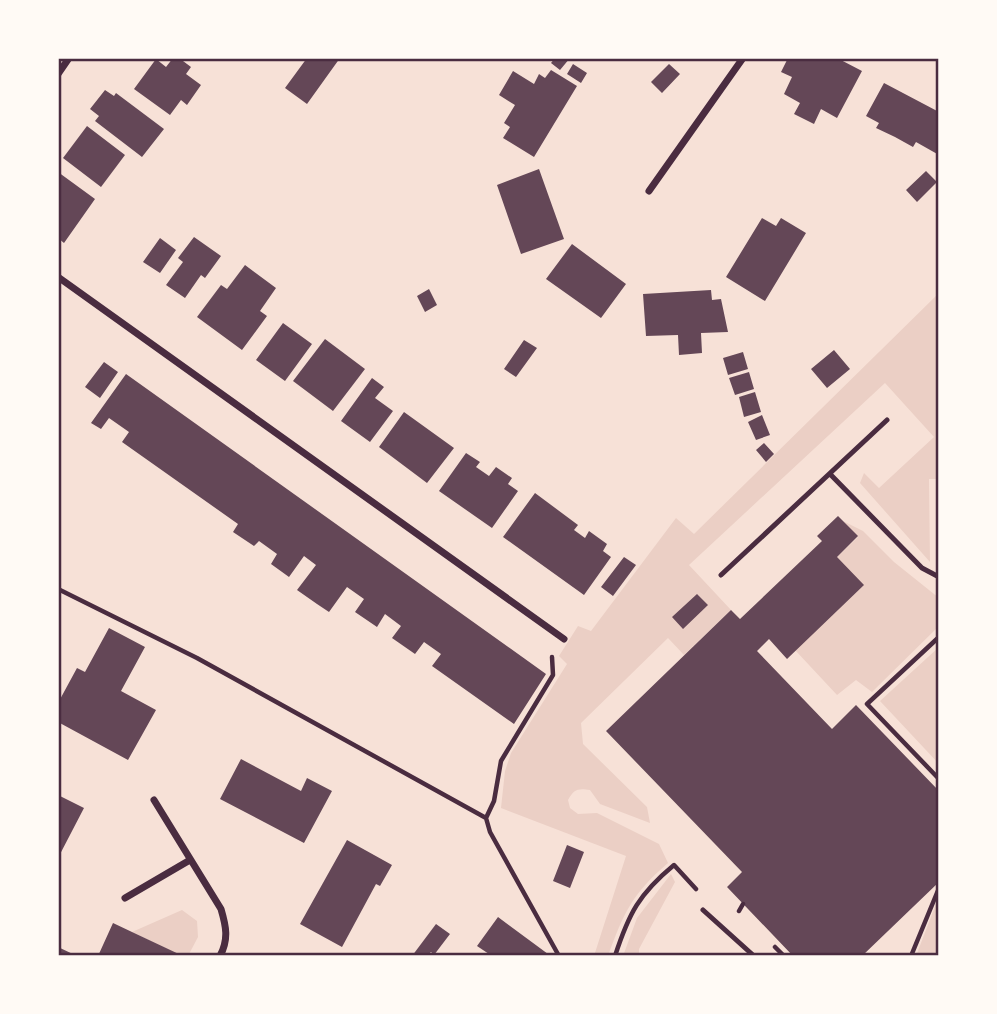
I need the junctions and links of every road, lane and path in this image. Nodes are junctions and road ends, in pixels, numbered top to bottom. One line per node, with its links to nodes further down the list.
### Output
1 (69, 58): 3 (street)
2 (743, 58): 4 (street)
3 (58, 74)
4 (649, 191)
5 (58, 277): 12 (street)
6 (887, 420): 7 (lane)
7 (830, 474): 8 (lane); 9 (lane)
8 (721, 575)
9 (939, 577)
10 (58, 589): 15 (path)
11 (939, 637): 13 (path)
12 (564, 639): 15 (path)
13 (939, 779)
14 (154, 800): 16 (street)
15 (486, 818): 22 (path)
16 (190, 860): 19 (street); 21 (street)
17 (939, 888): 25 (path)
18 (702, 895): 23 (path)
19 (125, 898)
20 (703, 911): 24 (lane)
21 (220, 956)
22 (559, 956)
23 (615, 956)
24 (754, 956)
25 (911, 956)

